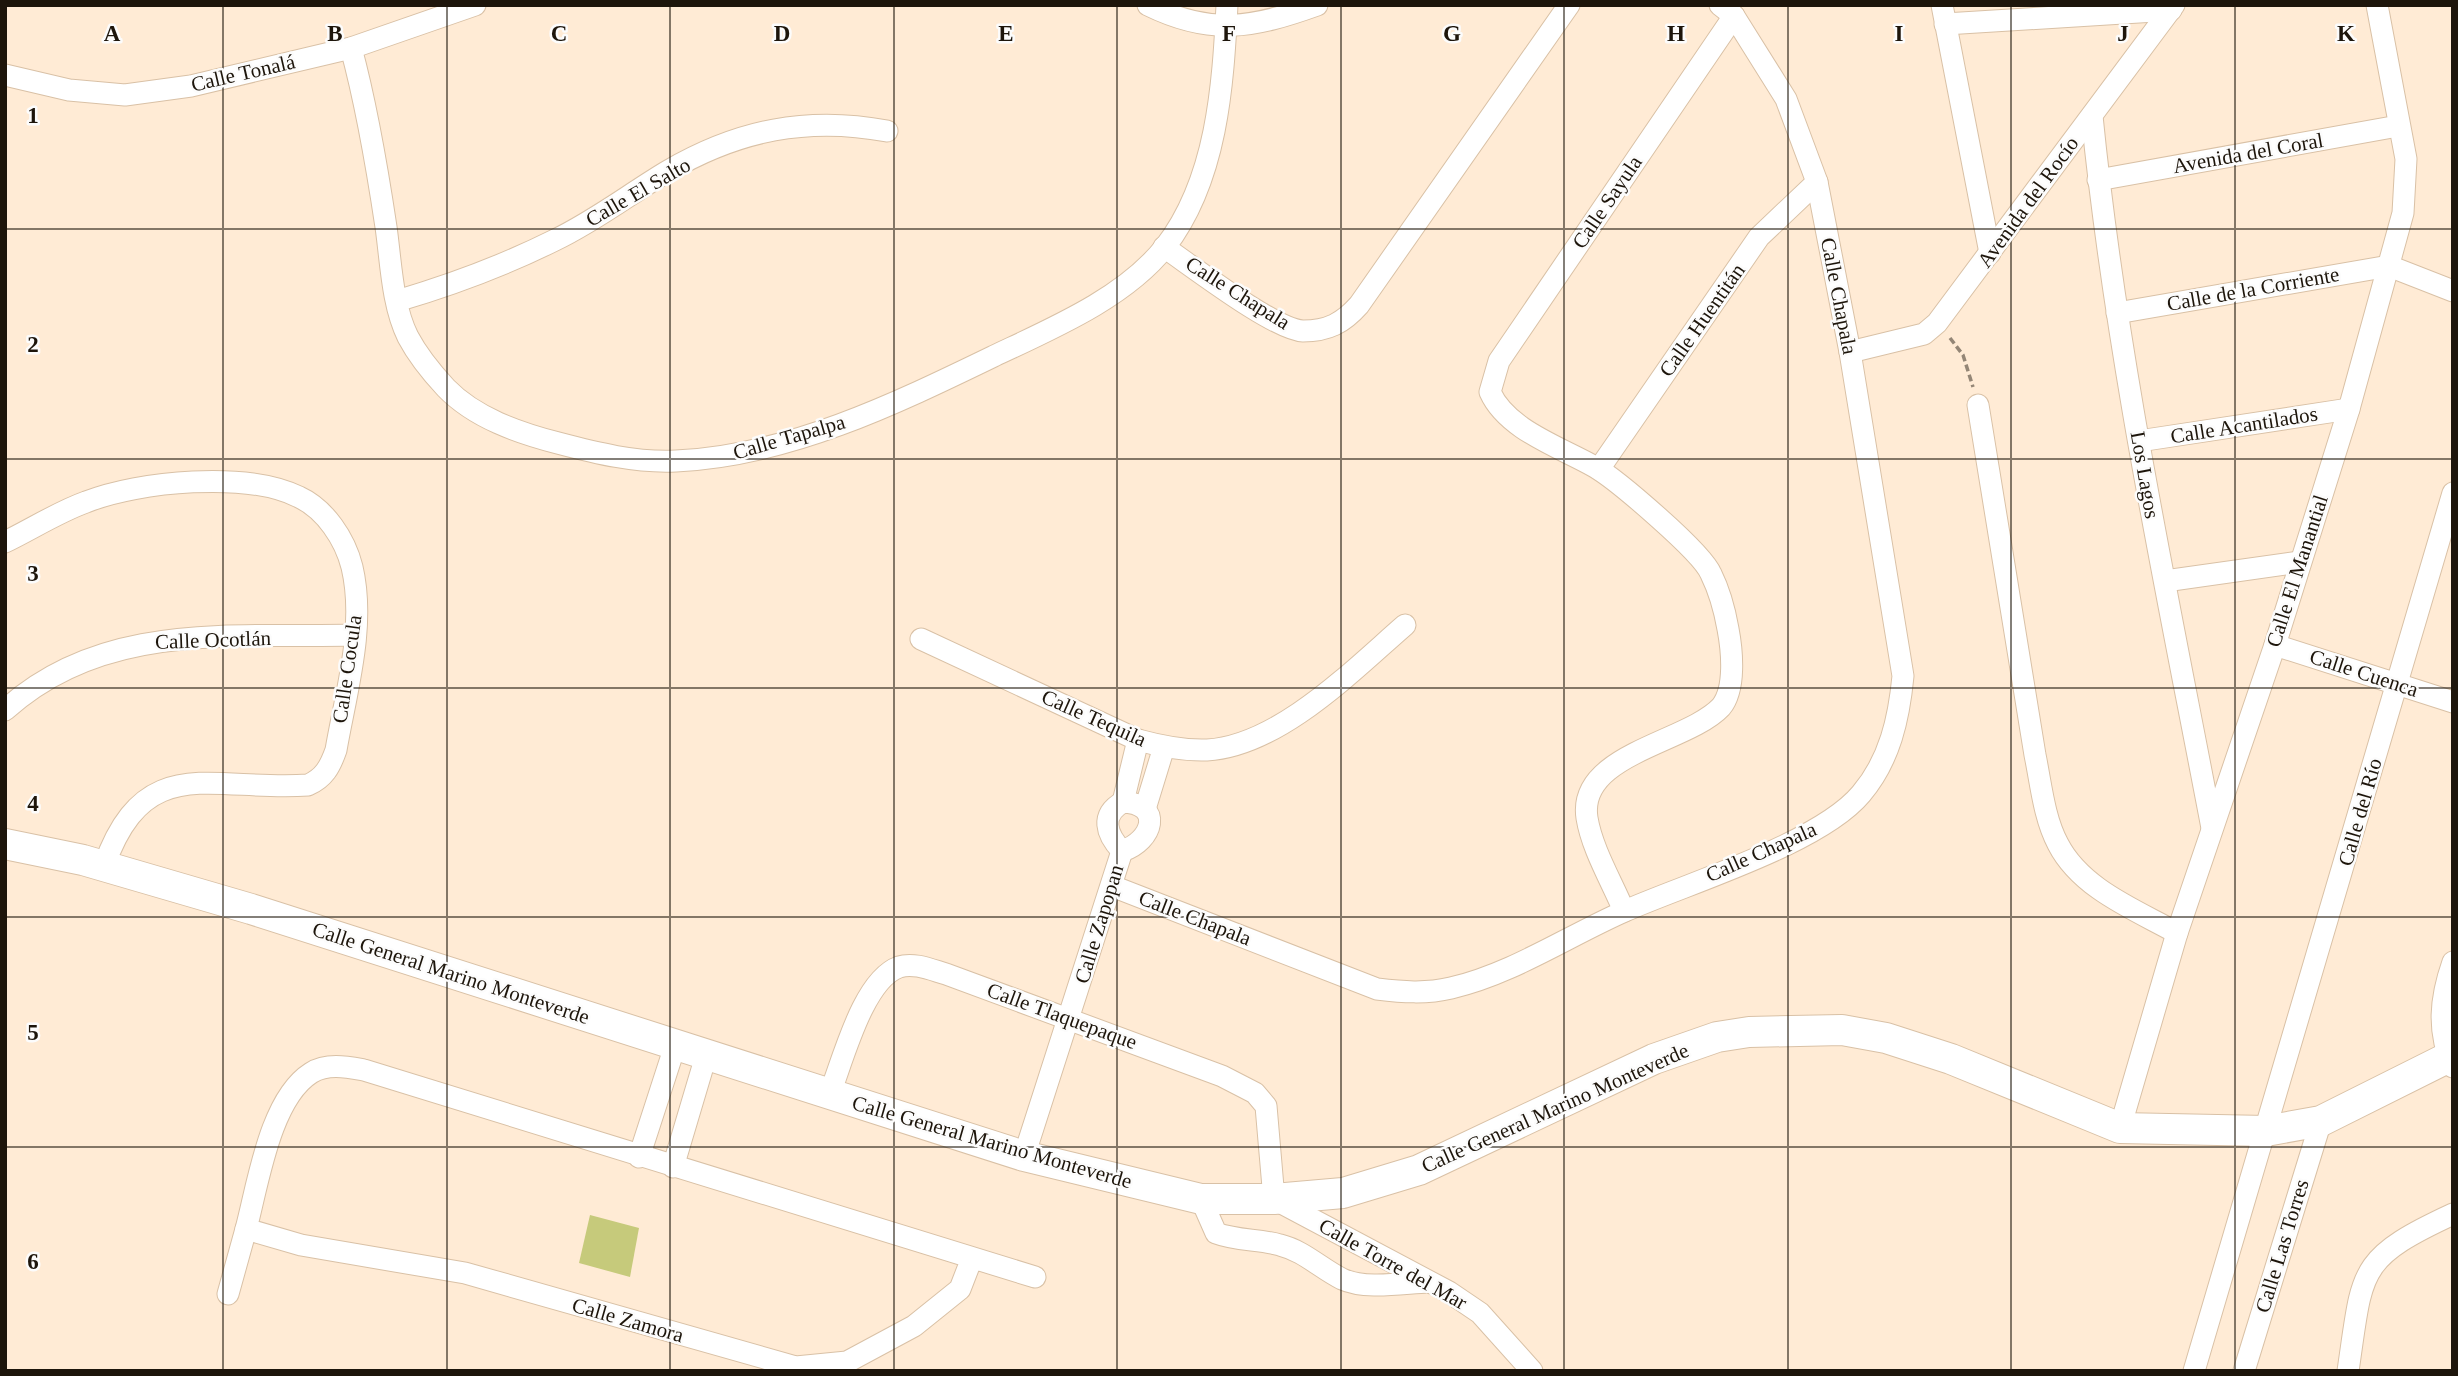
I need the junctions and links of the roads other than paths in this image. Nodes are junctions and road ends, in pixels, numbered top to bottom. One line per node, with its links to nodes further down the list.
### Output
1 (475, 5): 11 (street, Calle Tonalá)
2 (1148, 5): 10 (street)
3 (1227, 5): 10 (street, Calle Tapalpa)
4 (1317, 5): 10 (street)
5 (1569, 5): 18 (street, Calle Chapala)
6 (2377, 5): 14 (street, Calle El Manantial)
7 (2172, 8): 9 (street); 13 (street, Avenida del Rocío)
8 (1727, 11): 17 (street, Calle Chapala); 28 (street, Calle Sayula)
9 (1944, 15): 19 (street)
10 (1226, 27): 18 (street, Calle Tapalpa)
11 (351, 48): 12 (street, Calle Tonalá); 22 (street, Calle Tapalpa)
12 (5, 75)
13 (2092, 116): 16 (street, Los Lagos); 19 (street, Avenida del Rocío)
14 (2398, 126): 16 (street, Avenida del Coral); 20 (street, Calle El Manantial)
15 (887, 131): 22 (street, Calle El Salto)
16 (2098, 180): 23 (street, Los Lagos)
17 (1817, 182): 24 (street, Calle Chapala); 28 (street, Calle Huentitán)
18 (1164, 247): 22 (street, Calle Tapalpa)
19 (1990, 253): 24 (street, Avenida del Rocío)
20 (2389, 265): 21 (street); 23 (street, Calle de la Corriente); 26 (street, Calle El Manantial)
21 (2453, 291)
22 (397, 301)
23 (2117, 313): 27 (street, Los Lagos)
24 (1850, 352): 49 (street, Calle Chapala)
25 (1978, 405): 50 (street)
26 (2349, 409): 27 (street, Calle Acantilados); 31 (street, Calle El Manantial)
27 (2139, 441): 32 (street, Los Lagos)
28 (1599, 469): 49 (street)
29 (2453, 493): 37 (street, Calle del Río)
30 (5, 542): 34 (street, Calle Cocula)
31 (2301, 562): 32 (street); 36 (street, Calle El Manantial)
32 (2165, 581): 44 (street, Los Lagos)
33 (1405, 625): 41 (street, Calle Tequila)
34 (355, 635): 39 (street, Calle Ocotlán); 47 (street, Calle Cocula)
35 (921, 639): 40 (street, Calle Tequila)
36 (2275, 645): 37 (street, Calle Cuenca); 44 (street, Calle El Manantial)
37 (2398, 683): 38 (street, Calle Cuenca); 59 (street, Calle del Río)
38 (2453, 702)
39 (5, 710)
40 (1138, 740): 41 (street, Calle Tequila); 42 (street, Calle Zapopan)
41 (1164, 747): 43 (street, Calle Zapopan)
42 (1123, 802): 43 (street); 46 (street, Calle Zapopan)
43 (1145, 809): 46 (street, Calle Zapopan)
44 (2213, 831): 50 (street, Calle El Manantial)
45 (5, 844): 47 (street, Calle General Marino Monteverde)
46 (1122, 851): 48 (street, Calle Zapopan)
47 (104, 866): 53 (street, Calle General Marino Monteverde)
48 (1112, 886): 49 (street, Calle Chapala); 52 (street, Calle Zapopan)
49 (1624, 911)
50 (2177, 933): 58 (street, Calle El Manantial)
51 (2453, 962): 55 (street)
52 (1069, 1018): 56 (street, Calle Tlaquepaque); 60 (street, Calle Zapopan); 64 (street, Calle Tlaquepaque)
53 (675, 1046): 54 (street, Calle General Marino Monteverde); 61 (street)
54 (706, 1056): 56 (street, Calle General Marino Monteverde); 62 (street)
55 (2451, 1059): 57 (street, Calle General Marino Monteverde)
56 (830, 1093): 60 (street, Calle General Marino Monteverde)
57 (2321, 1121): 59 (street, Calle General Marino Monteverde); 73 (street, Calle Las Torres)
58 (2120, 1128): 59 (street, Calle General Marino Monteverde); 64 (street, Calle General Marino Monteverde)
59 (2266, 1131): 72 (street)
60 (1024, 1156): 63 (street, Calle General Marino Monteverde)
61 (639, 1157): 62 (street); 66 (street)
62 (673, 1167): 67 (street)
63 (1201, 1199): 64 (street, Calle General Marino Monteverde); 69 (street)
64 (1274, 1199): 69 (street, Calle Torre del Mar)
65 (2453, 1214): 74 (street)
66 (246, 1229): 67 (street, Calle Zamora); 70 (street)
67 (972, 1258): 68 (street)
68 (1035, 1278)
69 (1431, 1282): 71 (street, Calle Torre del Mar)
70 (228, 1294)
71 (1532, 1371)
72 (2194, 1371)
73 (2244, 1371)
74 (2348, 1371)

